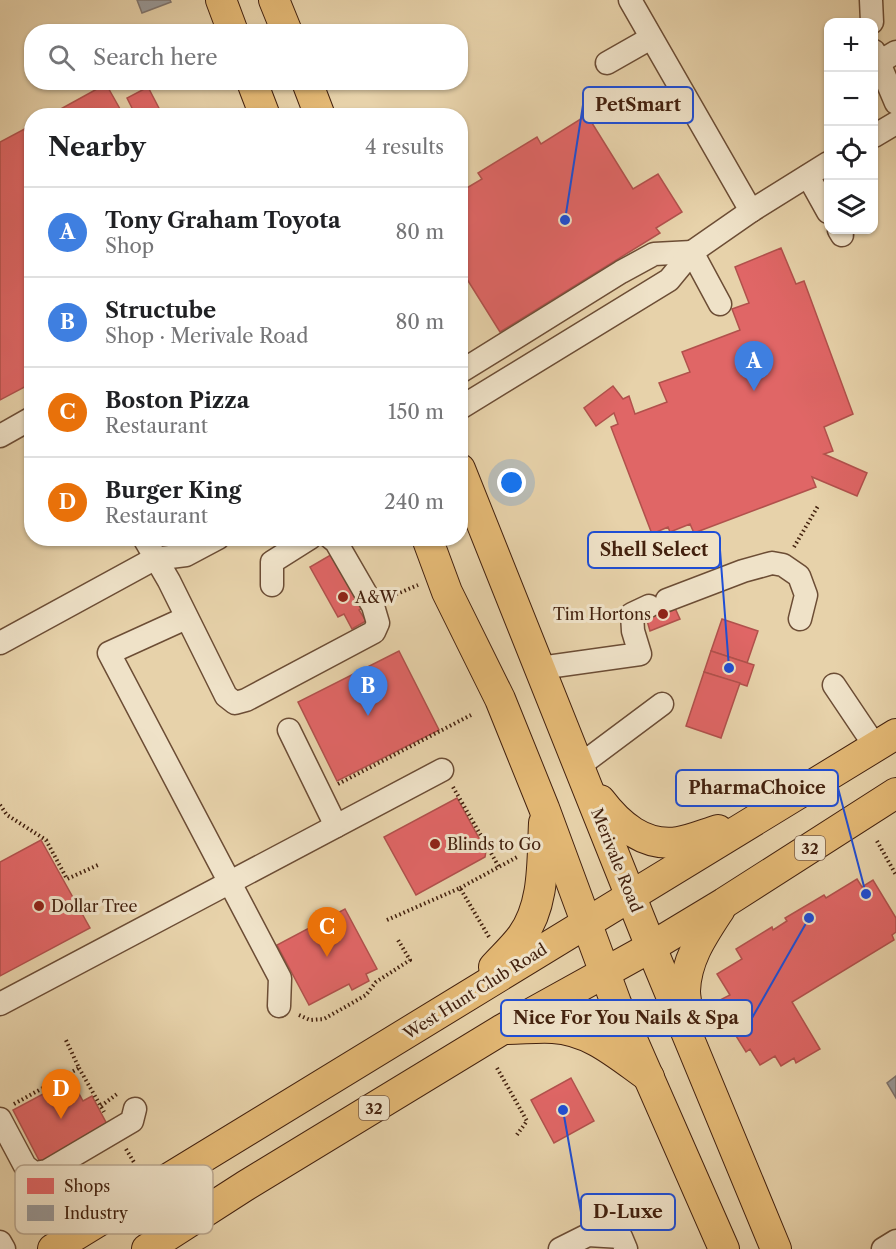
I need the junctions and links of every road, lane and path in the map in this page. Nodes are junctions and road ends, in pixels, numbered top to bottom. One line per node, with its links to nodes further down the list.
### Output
1 (221, 0): 6 (main road)
2 (274, 0): 7 (main road)
3 (630, 0): 8 (street)
4 (871, 0): 5 (street)
5 (872, 18)
6 (230, 24)
7 (284, 24)
8 (651, 38): 10 (street); 21 (street)
9 (882, 55): 13 (street)
10 (607, 63)
11 (255, 90): 14 (main road)
12 (310, 90): 15 (main road)
13 (896, 103)
14 (262, 108)
15 (317, 108)
16 (896, 123): 17 (street)
17 (878, 133)
18 (824, 166): 19 (street)
19 (808, 176): 20 (street); 21 (street)
20 (824, 205)
21 (751, 211): 22 (street)
22 (692, 252): 23 (street); 24 (street); 25 (street)
23 (720, 304)
24 (468, 367)
25 (468, 403)
26 (24, 422): 27 (street)
27 (0, 436)
28 (468, 489): 44 (main road, Merivale Road)
29 (818, 506): 37 (path)
30 (148, 546): 36 (street)
31 (162, 546): 36 (street)
32 (203, 546): 36 (street)
33 (297, 546): 38 (street)
34 (338, 546): 41 (street)
35 (430, 546): 55 (main road)
36 (154, 559): 41 (street); 43 (street)
37 (783, 565): 42 (street); 44 (street)
38 (272, 585)
39 (418, 585): 40 (path)
40 (391, 597)
41 (186, 618): 63 (street)
42 (800, 619)
43 (0, 643)
44 (540, 668): 51 (main road, Merivale Road)
45 (834, 685): 49 (street)
46 (662, 704): 51 (street)
47 (471, 716): 52 (path)
48 (289, 730): 52 (street)
49 (886, 740): 56 (main road, West Hunt Club Road)
50 (442, 770): 57 (street); 61 (path)
51 (581, 772): 56 (main road); 65 (main road, Merivale Road)
52 (312, 777): 57 (street)
53 (896, 793): 66 (main road, 32)
54 (0, 805): 60 (path)
55 (544, 808): 68 (main road); 73 (main road)
56 (763, 815): 65 (main road, West Hunt Club Road)
57 (336, 826): 63 (street)
58 (877, 841): 62 (path)
59 (524, 862): 61 (path)
60 (98, 865)
61 (499, 867): 64 (path)
62 (896, 875)
63 (230, 883): 74 (street); 75 (street)
64 (460, 888): 67 (path); 69 (path)
65 (631, 895): 68 (main road, West Hunt Club Road); 71 (main road, Merivale Road)
66 (724, 903): 71 (main road, 32); 78 (main road)
67 (387, 920)
68 (586, 921): 72 (main road); 73 (main road, West Hunt Club Road)
69 (493, 932)
70 (398, 939): 75 (path)
71 (651, 947): 72 (main road, 32); 78 (main road, Merivale Road)
72 (605, 971): 76 (main road, 32); 80 (main road)
73 (468, 995): 88 (main road, West Hunt Club Road)
74 (0, 1004)
75 (279, 1006)
76 (503, 1029): 80 (main road); 89 (main road, 32)
77 (65, 1038): 84 (path)
78 (696, 1055): 100 (main road, Merivale Road)
79 (497, 1068): 85 (path)
80 (649, 1077): 99 (main road)
81 (123, 1090): 82 (path)
82 (101, 1106)
83 (135, 1109): 87 (street)
84 (5, 1112): 86 (street)
85 (516, 1136)
86 (25, 1165)
87 (57, 1165)
88 (190, 1165)
89 (213, 1207)
90 (78, 1234): 95 (main road, West Hunt Club Road)
91 (170, 1234): 96 (main road, 32)
92 (896, 1241): 101 (street)
93 (0, 1242): 94 (street)
94 (4, 1249)
95 (53, 1249)
96 (147, 1249)
97 (560, 1249): 98 (street)
98 (626, 1249)
99 (724, 1249)
100 (777, 1249)
101 (882, 1249)

